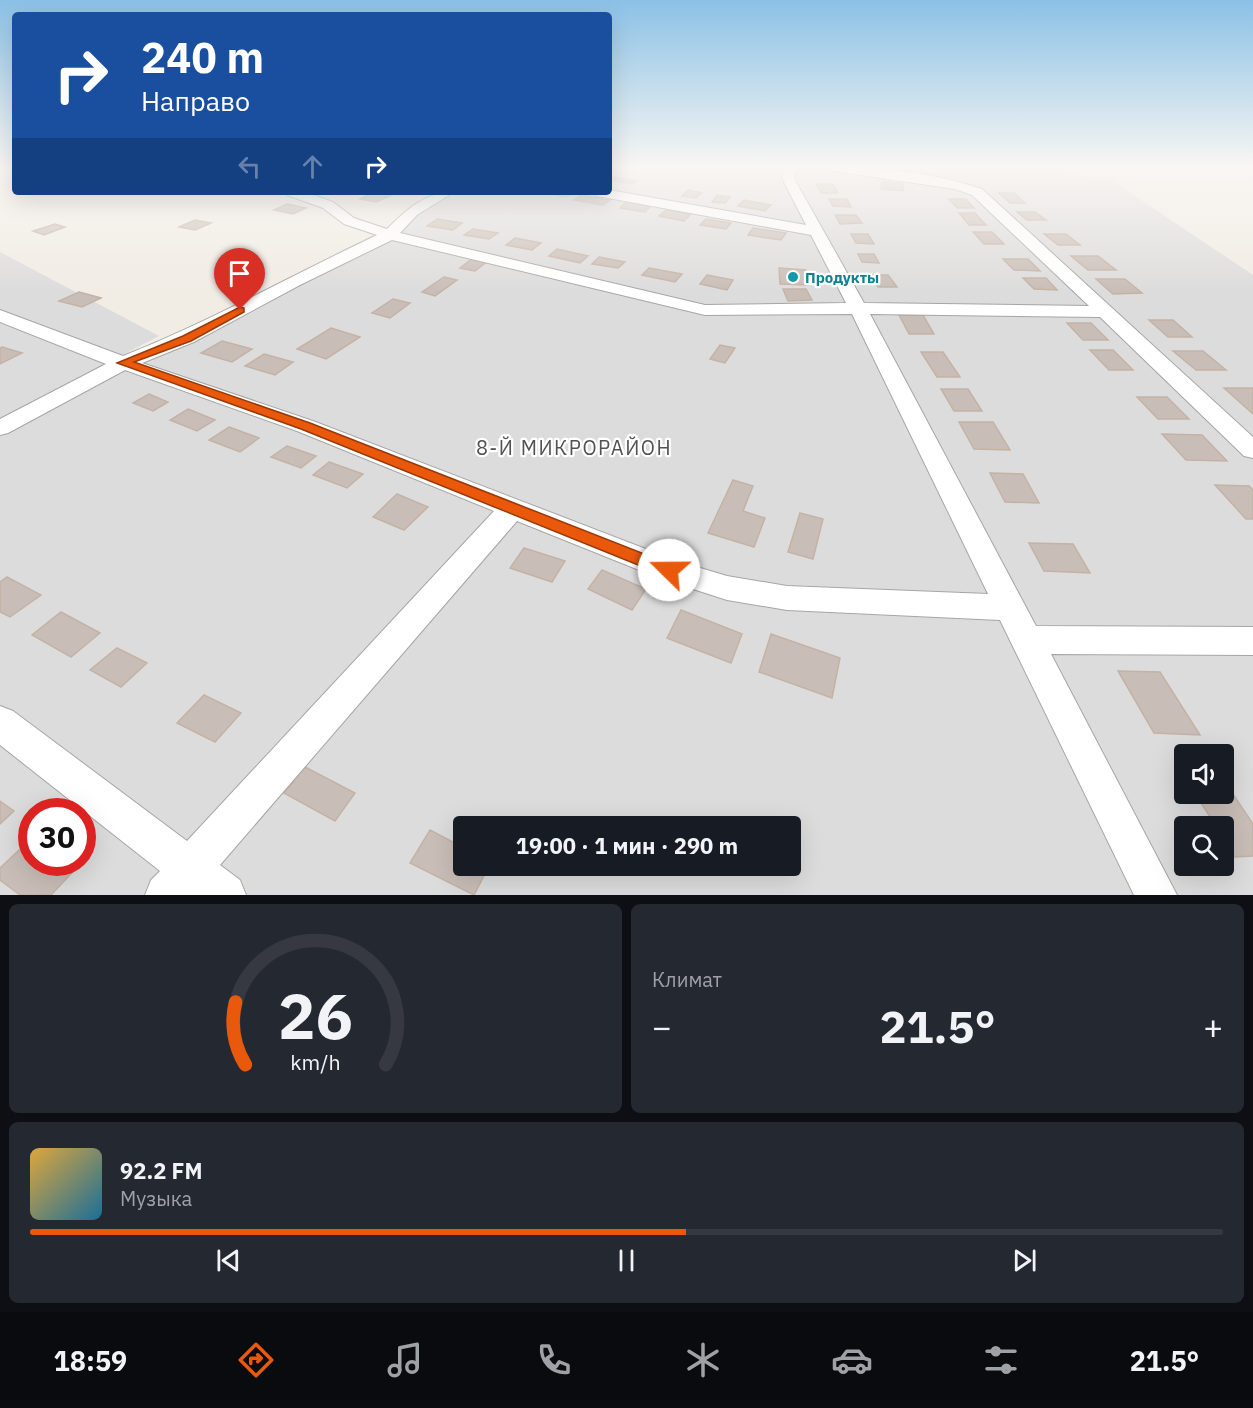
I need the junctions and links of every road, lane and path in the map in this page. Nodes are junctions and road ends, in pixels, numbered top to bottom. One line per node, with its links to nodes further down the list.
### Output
1 (332, 208): 7 (street)
2 (421, 208): 7 (street)
3 (685, 208): 6 (street)
4 (805, 208): 6 (street)
5 (994, 208): 9 (street)
6 (819, 232): 8 (street)
7 (390, 236): 8 (street); 11 (street)
8 (858, 308): 9 (street); 15 (street)
9 (1103, 312): 13 (street)
10 (0, 316): 11 (street)
11 (123, 363): 12 (street); 14 (street)
12 (0, 428)
13 (1253, 450)
14 (513, 508): 15 (street); 19 (street)
15 (1008, 608): 16 (street)
16 (1026, 639): 17 (street); 21 (street)
17 (1253, 641)
18 (0, 723): 19 (street)
19 (178, 882): 20 (street)
20 (225, 895)
21 (1156, 895)

